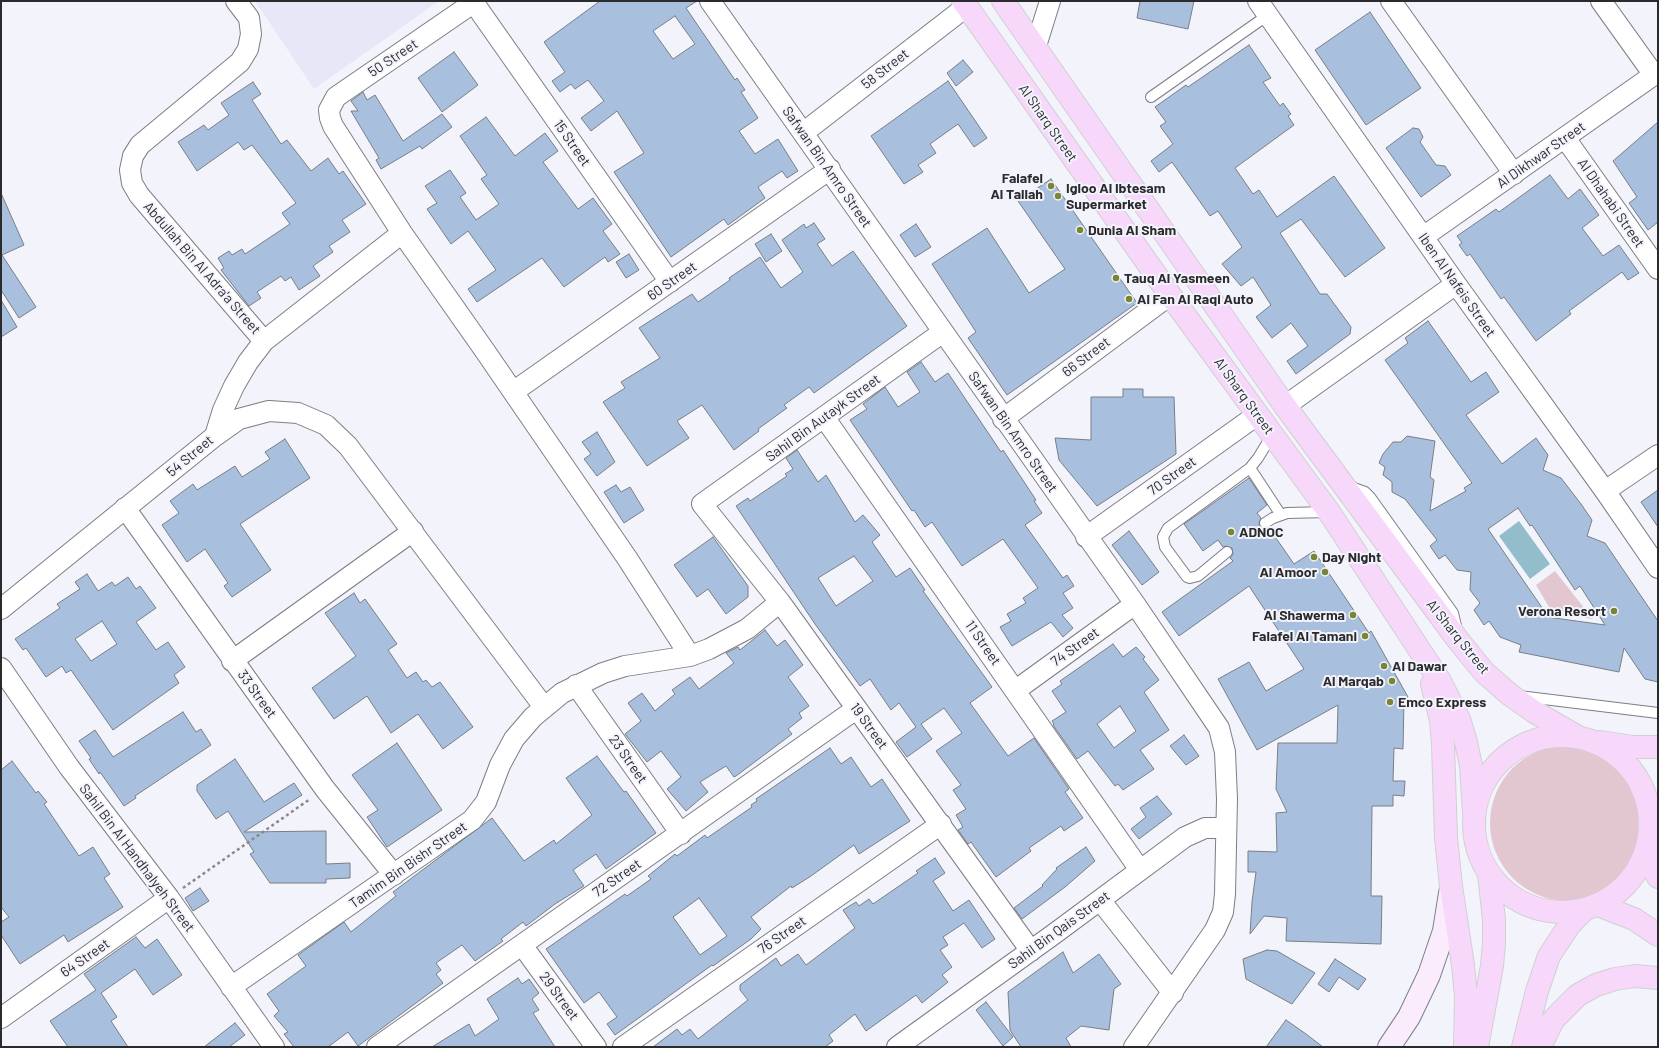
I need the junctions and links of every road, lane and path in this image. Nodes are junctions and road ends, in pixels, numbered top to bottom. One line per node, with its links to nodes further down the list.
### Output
1 (236, 1): 25 (street, Abdullah Bin Al Adra'a Street)
2 (710, 1): 14 (street, Safwan Bin Amro Street)
3 (1003, 1): 10 (main road, Al Sharq Street)
4 (1050, 1): 11 (street)
5 (1391, 1): 17 (street)
6 (1601, 1): 12 (street)
7 (475, 2): 18 (street, 50 Street); 21 (street, 15 Street)
8 (965, 4): 10 (main road); 14 (street, 58 Street); 23 (main road, Al Sharq Street)
9 (1263, 8): 13 (lane); 19 (street, Iben Al Nafeis Street)
10 (1019, 22): 11 (main road, Al Sharq Street)
11 (1036, 46): 27 (main road, Al Sharq Street)
12 (1656, 73): 15 (street, Al Dikhwar Street)
13 (1151, 97)
14 (803, 133): 16 (street, Safwan Bin Amro Street)
15 (1565, 138): 17 (street, Al Dikhwar Street); 20 (street, Al Dhahabi Street)
16 (830, 169): 21 (street, 60 Street); 24 (street, Safwan Bin Amro Street)
17 (1514, 174): 19 (street, Al Dikhwar Street)
18 (402, 233): 25 (street, 54 Street); 26 (street)
19 (1423, 237): 22 (street, Iben Al Nafeis Street)
20 (1656, 263)
21 (670, 282): 26 (street, 60 Street)
22 (1456, 284): 27 (street); 35 (street, Iben Al Nafeis Street)
23 (1170, 295): 28 (main road, Al Sharq Street); 30 (street, 66 Street)
24 (943, 332): 29 (street, Sahil Bin Autayk Street); 30 (street, Safwan Bin Amro Street)
25 (264, 341): 32 (street, 54 Street)
26 (514, 392): 49 (street)
27 (1285, 406): 54 (main road, Al Sharq Street)
28 (1257, 415): 31 (main road, Al Sharq Street); 42 (street, 70 Street)
29 (824, 417): 36 (street, Sahil Bin Autayk Street); 53 (street, 11 Street)
30 (1003, 419): 42 (street, Safwan Bin Amro Street)
31 (1272, 435): 34 (lane); 38 (main road, Al Sharq Street)
32 (215, 436): 37 (street, 54 Street); 41 (street)
33 (1658, 455): 35 (street)
34 (1250, 468): 39 (lane); 43 (lane)
35 (1605, 491): 44 (street, Iben Al Nafeis Street)
36 (702, 504): 45 (street, 19 Street)
37 (125, 508): 47 (street, 54 Street); 50 (street, 33 Street)
38 (1329, 512): 39 (lane); 48 (main road, Al Sharq Street)
39 (1281, 515): 40 (lane)
40 (1265, 523)
41 (413, 531): 50 (street); 55 (street)
42 (1086, 537): 46 (street, Safwan Bin Amro Street)
43 (1227, 552)
44 (1658, 568)
45 (780, 602): 49 (street, Tamim Bin Bishr Street); 56 (street, 19 Street)
46 (1135, 604): 53 (street, 74 Street); 63 (street, Safwan Bin Amro Street)
47 (1, 609)
48 (1420, 649): 61 (main road, Al Sharq Street); 70 (main road)
49 (690, 656): 52 (street, Tamim Bin Bishr Street)
50 (232, 661): 60 (street, 33 Street)
51 (1, 668): 71 (street, Sahil Bin Al Handhalyeh Street)
52 (576, 685): 55 (street, Tamim Bin Bishr Street); 64 (street, 23 Street)
53 (1016, 690): 66 (street, 11 Street)
54 (1509, 694): 57 (lane); 58 (main road, Al Sharq Street)
55 (544, 707): 68 (street, Tamim Bin Bishr Street)
56 (856, 709): 62 (street, 19 Street); 64 (street, 72 Street)
57 (1658, 713)
58 (1585, 739): 59 (main road); 61 (main road); 65 (main road, Al Sharq Street)
59 (1658, 747)
60 (325, 789): 68 (street, 33 Street); 71 (path)
61 (1474, 813): 67 (main road, Al Sharq Street)
62 (941, 824): 76 (street, 19 Street); 84 (street, 76 Street)
63 (1226, 828): 66 (street, Sahil Bin Qais Street); 79 (street, Safwan Bin Amro Street)
64 (681, 834): 75 (street, 72 Street)
65 (1651, 837): 69 (main road); 73 (main road)
66 (1140, 870): 72 (street, Sahil Bin Qais Street)
67 (1489, 874): 73 (main road); 89 (main road)
68 (394, 875): 78 (street, Tamim Bin Bishr Street)
69 (1658, 877)
70 (1451, 886): 87 (main road); 88 (main road)
71 (169, 898): 78 (street, Sahil Bin Al Handhalyeh Street); 80 (street, 64 Street)
72 (1100, 900): 76 (street, Sahil Bin Qais Street); 79 (street)
73 (1590, 908): 74 (main road); 90 (main road)
74 (1658, 935)
75 (522, 945): 82 (street, 72 Street); 83 (street, 29 Street)
76 (1031, 951): 85 (street, Sahil Bin Qais Street)
77 (1658, 978): 91 (main road)
78 (232, 987): 81 (street, Sahil Bin Al Handhalyeh Street)
79 (1173, 993): 86 (street, Safwan Bin Amro Street)
80 (1, 1018)
81 (274, 1047)
82 (377, 1047)
83 (596, 1047)
84 (623, 1047)
85 (897, 1047)
86 (1134, 1047)
87 (1388, 1047)
88 (1465, 1047)
89 (1477, 1047)
90 (1523, 1047)
91 (1540, 1047)

